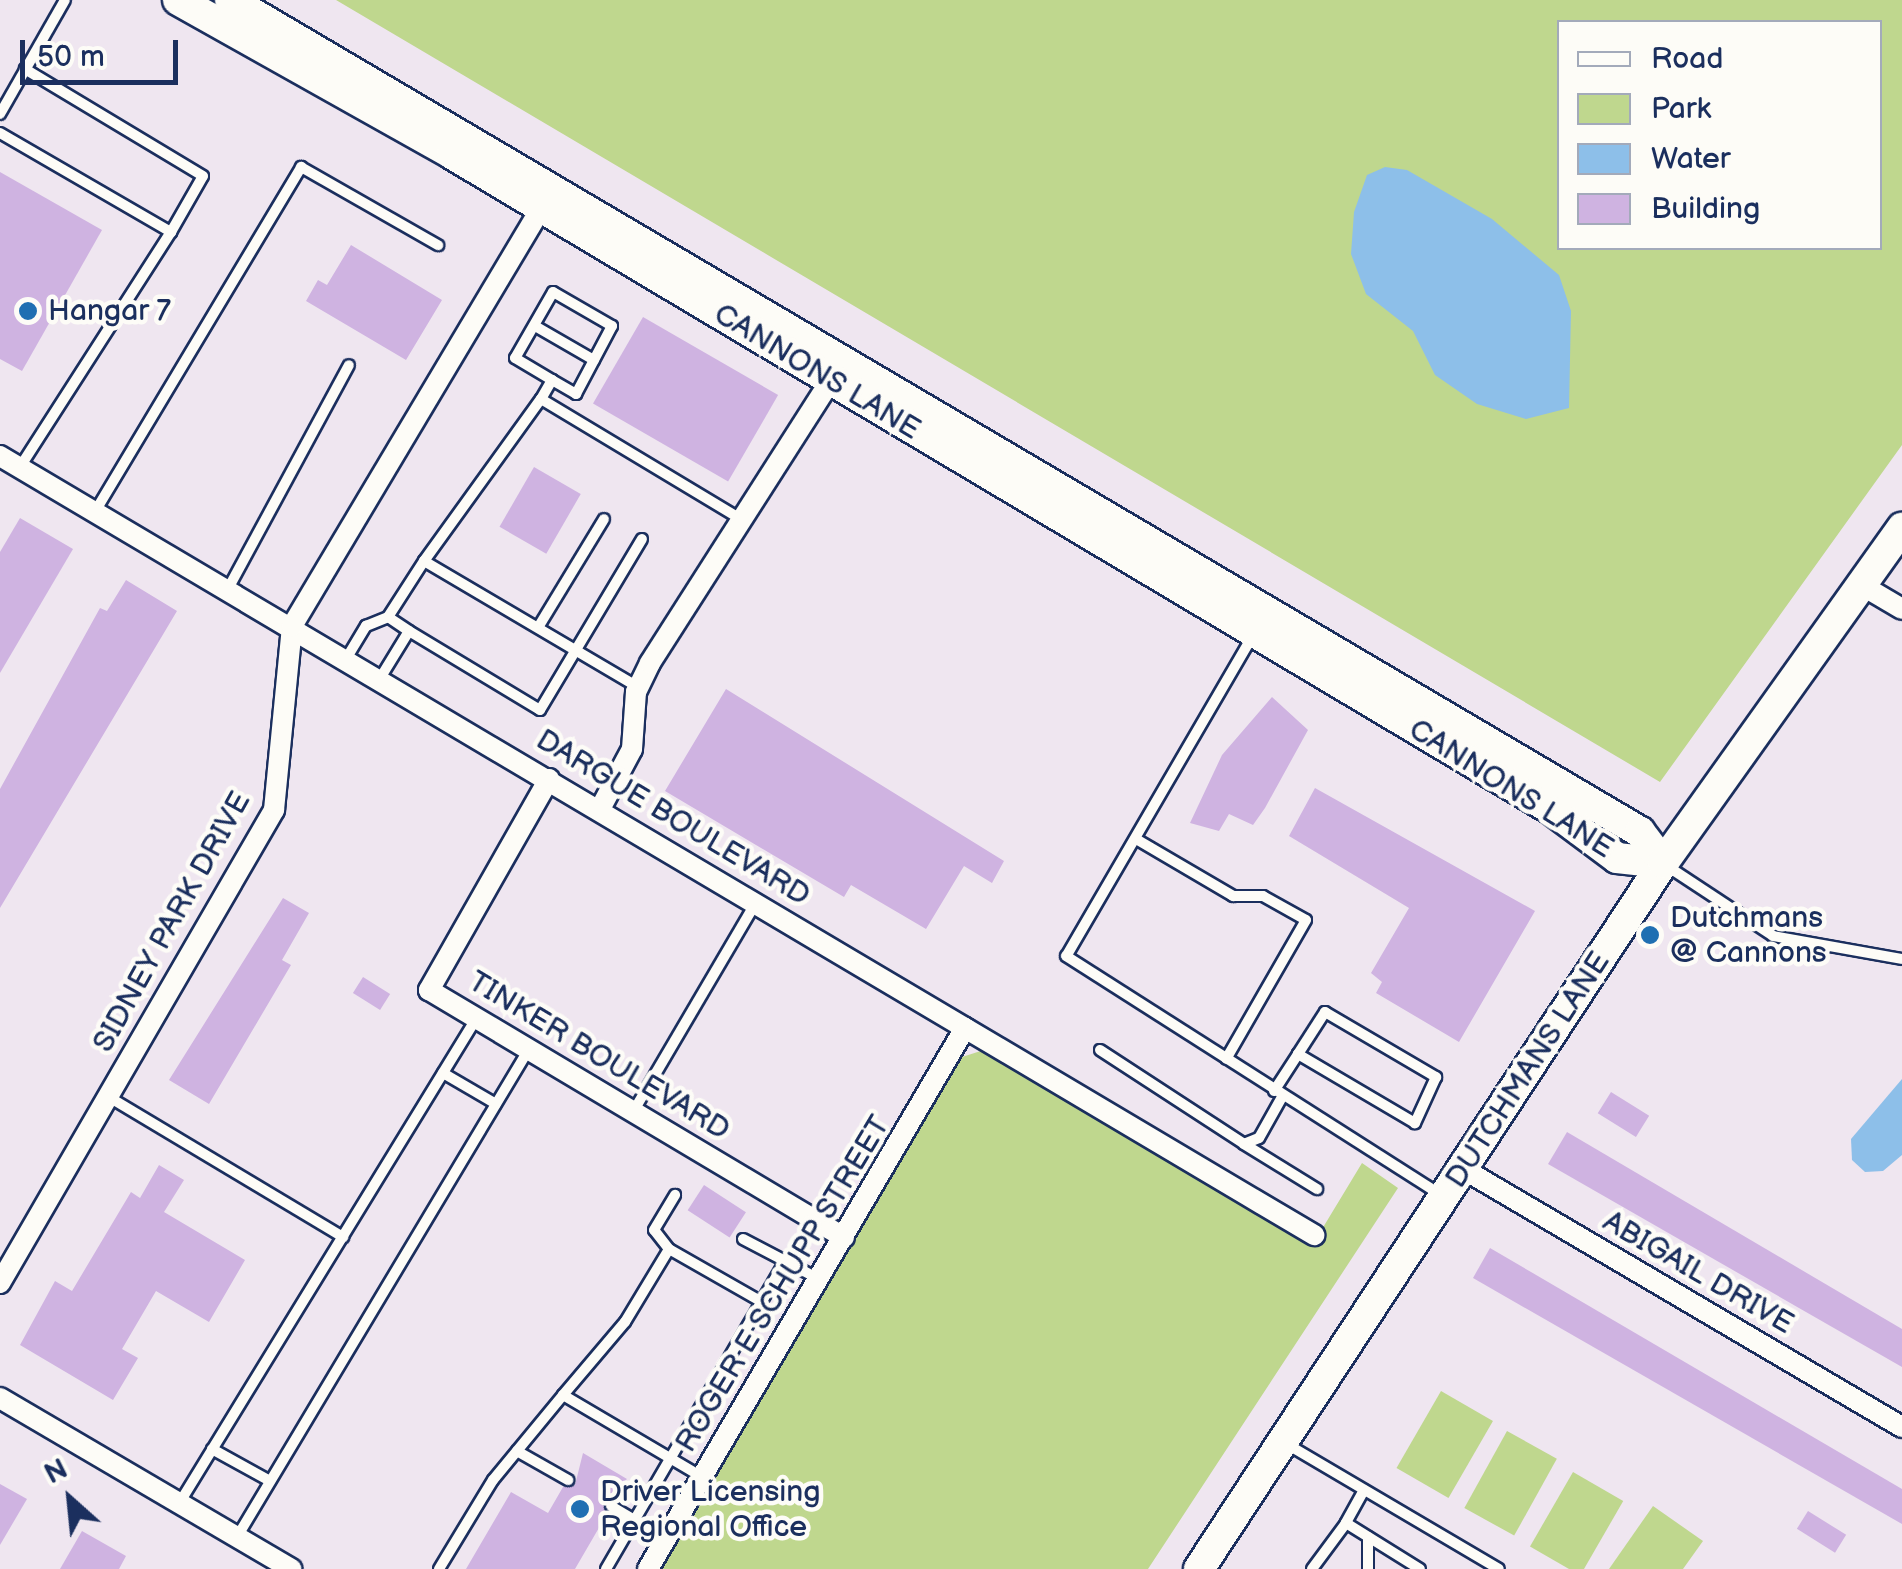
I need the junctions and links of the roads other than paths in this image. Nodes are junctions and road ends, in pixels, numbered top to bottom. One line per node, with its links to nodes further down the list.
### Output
1 (64, 0): 4 (lane)
2 (178, 0): 7 (main road, CANNONS LANE)
3 (230, 0): 7 (main road, CANNONS LANE)
4 (25, 69): 5 (lane); 8 (lane)
5 (0, 114)
6 (0, 132): 8 (lane)
7 (549, 198): 13 (main road, CANNONS LANE); 28 (street, SIDNEY PARK DRIVE)
8 (171, 232): 17 (lane)
9 (438, 244): 18 (lane)
10 (534, 326): 11 (lane); 11 (lane); 14 (lane)
11 (594, 360): 14 (lane)
12 (349, 366): 25 (lane)
13 (838, 369): 19 (street); 31 (main road, CANNONS LANE); 39 (main road, CANNONS LANE)
14 (552, 380): 15 (lane)
15 (541, 400): 19 (lane); 23 (lane)
16 (0, 456): 17 (street, DARGUE BOULEVARD)
17 (20, 468): 18 (street, DARGUE BOULEVARD)
18 (96, 510): 25 (street, DARGUE BOULEVARD)
19 (739, 518): 35 (street)
20 (604, 519): 29 (lane)
21 (1902, 528): 24 (main road, DUTCHMANS LANE)
22 (642, 539): 32 (lane)
23 (424, 561): 27 (lane); 29 (lane)
24 (1862, 586): 26 (street); 39 (main road, DUTCHMANS LANE)
25 (229, 587): 28 (street, DARGUE BOULEVARD)
26 (1902, 609)
27 (388, 616): 30 (lane); 33 (lane)
28 (292, 626): 33 (street, DARGUE BOULEVARD); 50 (street, SIDNEY PARK DRIVE)
29 (539, 626): 32 (lane)
30 (410, 631): 32 (lane); 34 (lane)
31 (1255, 632): 38 (lane); 39 (main road, CANNONS LANE)
32 (580, 651): 35 (lane)
33 (346, 659): 34 (street, DARGUE BOULEVARD)
34 (379, 680): 36 (street, DARGUE BOULEVARD)
35 (638, 687): 37 (street)
36 (549, 778): 37 (street, DARGUE BOULEVARD); 42 (street, TINKER BOULEVARD)
37 (600, 809): 40 (street, DARGUE BOULEVARD)
38 (1136, 840): 47 (lane); 47 (lane)
39 (1663, 863): 41 (lane); 54 (main road, DUTCHMANS LANE)
40 (756, 901): 43 (street, DARGUE BOULEVARD); 52 (lane)
41 (1902, 959)
42 (476, 1019): 44 (street, TINKER BOULEVARD); 48 (lane)
43 (966, 1028): 58 (street, DARGUE BOULEVARD); 60 (street, ROGER E SCHUPP STREET)
44 (529, 1049): 51 (lane); 52 (street, TINKER BOULEVARD)
45 (1100, 1050): 53 (lane)
46 (1298, 1054): 46 (lane); 49 (lane)
47 (1226, 1058): 49 (lane)
48 (444, 1072): 51 (lane); 59 (lane)
49 (1278, 1094): 53 (lane); 57 (lane)
50 (108, 1097): 59 (lane); 65 (street, SIDNEY PARK DRIVE)
51 (496, 1104): 76 (lane)
52 (633, 1112): 60 (street, TINKER BOULEVARD)
53 (1244, 1144): 55 (lane)
54 (1465, 1170): 57 (main road, DUTCHMANS LANE); 69 (street, ABIGAIL DRIVE)
55 (1317, 1188)
56 (675, 1195): 62 (lane)
57 (1446, 1197): 70 (main road, DUTCHMANS LANE)
58 (1314, 1235)
59 (343, 1237): 71 (lane)
60 (844, 1237): 64 (street, ROGER E SCHUPP STREET)
61 (743, 1238): 63 (lane)
62 (669, 1249): 66 (lane); 67 (lane)
63 (784, 1262): 64 (lane); 66 (lane)
64 (818, 1279): 74 (street, ROGER E SCHUPP STREET)
65 (0, 1283)
66 (762, 1302): 73 (lane)
67 (563, 1395): 72 (lane); 73 (lane)
68 (0, 1398): 78 (street)
69 (1902, 1427)
70 (1283, 1442): 77 (lane); 89 (main road, DUTCHMANS LANE)
71 (212, 1449): 76 (lane); 78 (lane)
72 (518, 1451): 75 (lane); 86 (lane)
73 (671, 1459): 74 (lane); 80 (lane)
74 (702, 1478): 84 (street, ROGER E SCHUPP STREET)
75 (568, 1480)
76 (270, 1481): 82 (lane)
77 (1364, 1490): 81 (lane); 93 (lane)
78 (180, 1502): 82 (street)
79 (612, 1506): 80 (lane)
80 (636, 1520): 84 (lane); 87 (lane)
81 (1346, 1522): 83 (lane); 90 (lane)
82 (237, 1536): 85 (street)
83 (1368, 1536): 91 (lane); 92 (lane)
84 (666, 1538): 88 (street, ROGER E SCHUPP STREET)
85 (292, 1569)
86 (438, 1569)
87 (606, 1569)
88 (648, 1569)
89 (1199, 1569)
90 (1312, 1569)
91 (1368, 1569)
92 (1420, 1569)
93 (1499, 1569)

